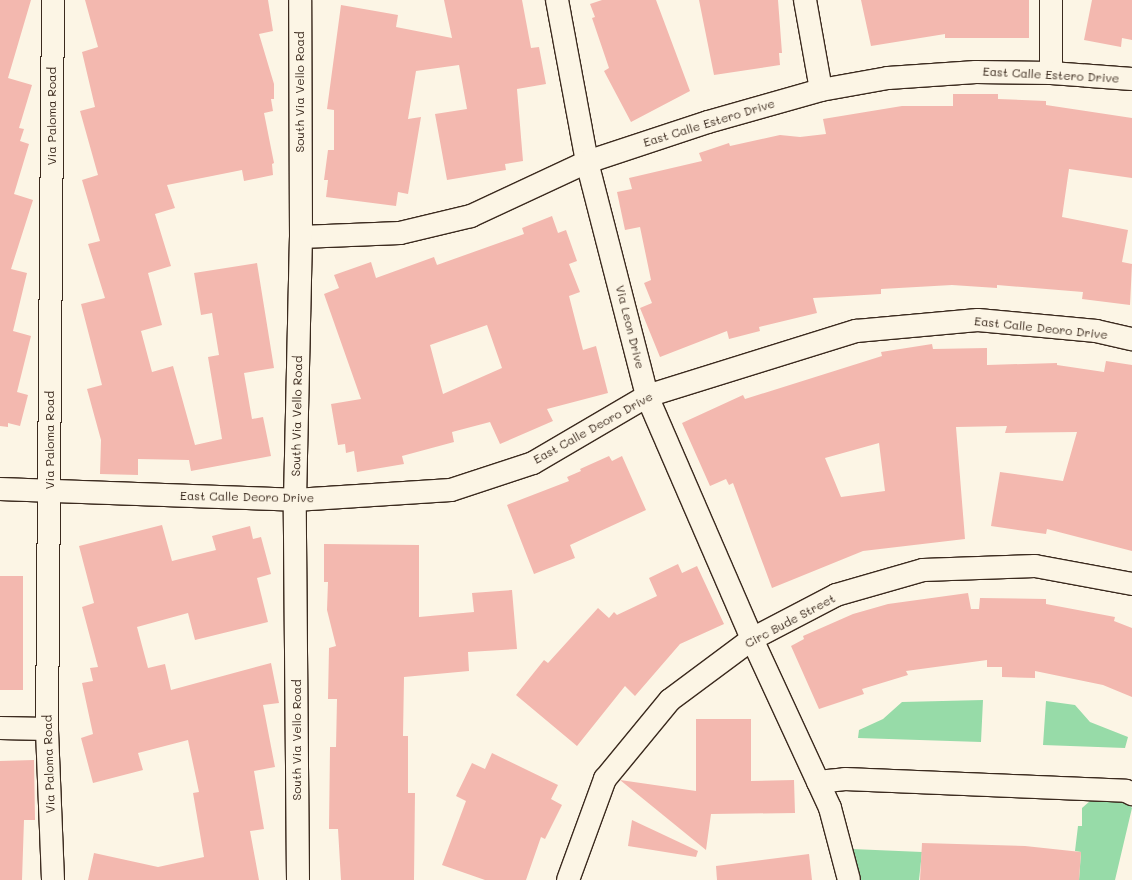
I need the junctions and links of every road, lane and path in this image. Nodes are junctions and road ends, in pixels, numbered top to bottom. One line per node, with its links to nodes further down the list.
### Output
1 (53, 0): 14 (lane, Via Paloma Road)
2 (300, 0): 10 (lane, South Via Vello Road)
3 (557, 0): 9 (lane, Via Leon Drive)
4 (805, 0): 8 (lane)
5 (1051, 0): 6 (lane)
6 (1051, 73): 7 (lane, East Calle Estero Drive); 8 (lane, East Calle Estero Drive)
7 (1132, 79)
8 (821, 90): 9 (lane, East Calle Estero Drive)
9 (587, 162): 10 (lane, East Calle Estero Drive); 12 (lane, Via Leon Drive)
10 (301, 237): 15 (lane, South Via Vello Road)
11 (1132, 339): 12 (lane, East Calle Deoro Drive)
12 (647, 396): 15 (lane, East Calle Deoro Drive); 17 (lane, Via Leon Drive)
13 (0, 489): 14 (lane, East Calle Deoro Drive)
14 (50, 492): 15 (lane, East Calle Deoro Drive); 19 (lane, Via Paloma Road)
15 (296, 500): 23 (lane, South Via Vello Road)
16 (1132, 584): 17 (lane, Circ Bude Street)
17 (752, 639): 20 (lane, Via Leon Drive); 24 (lane, Circ Bude Street)
18 (0, 728): 19 (lane)
19 (47, 729): 22 (lane, Via Paloma Road)
20 (818, 782): 21 (lane); 25 (lane, Via Leon Drive)
21 (1132, 794)
22 (53, 880)
23 (298, 880)
24 (568, 880)
25 (849, 880)

